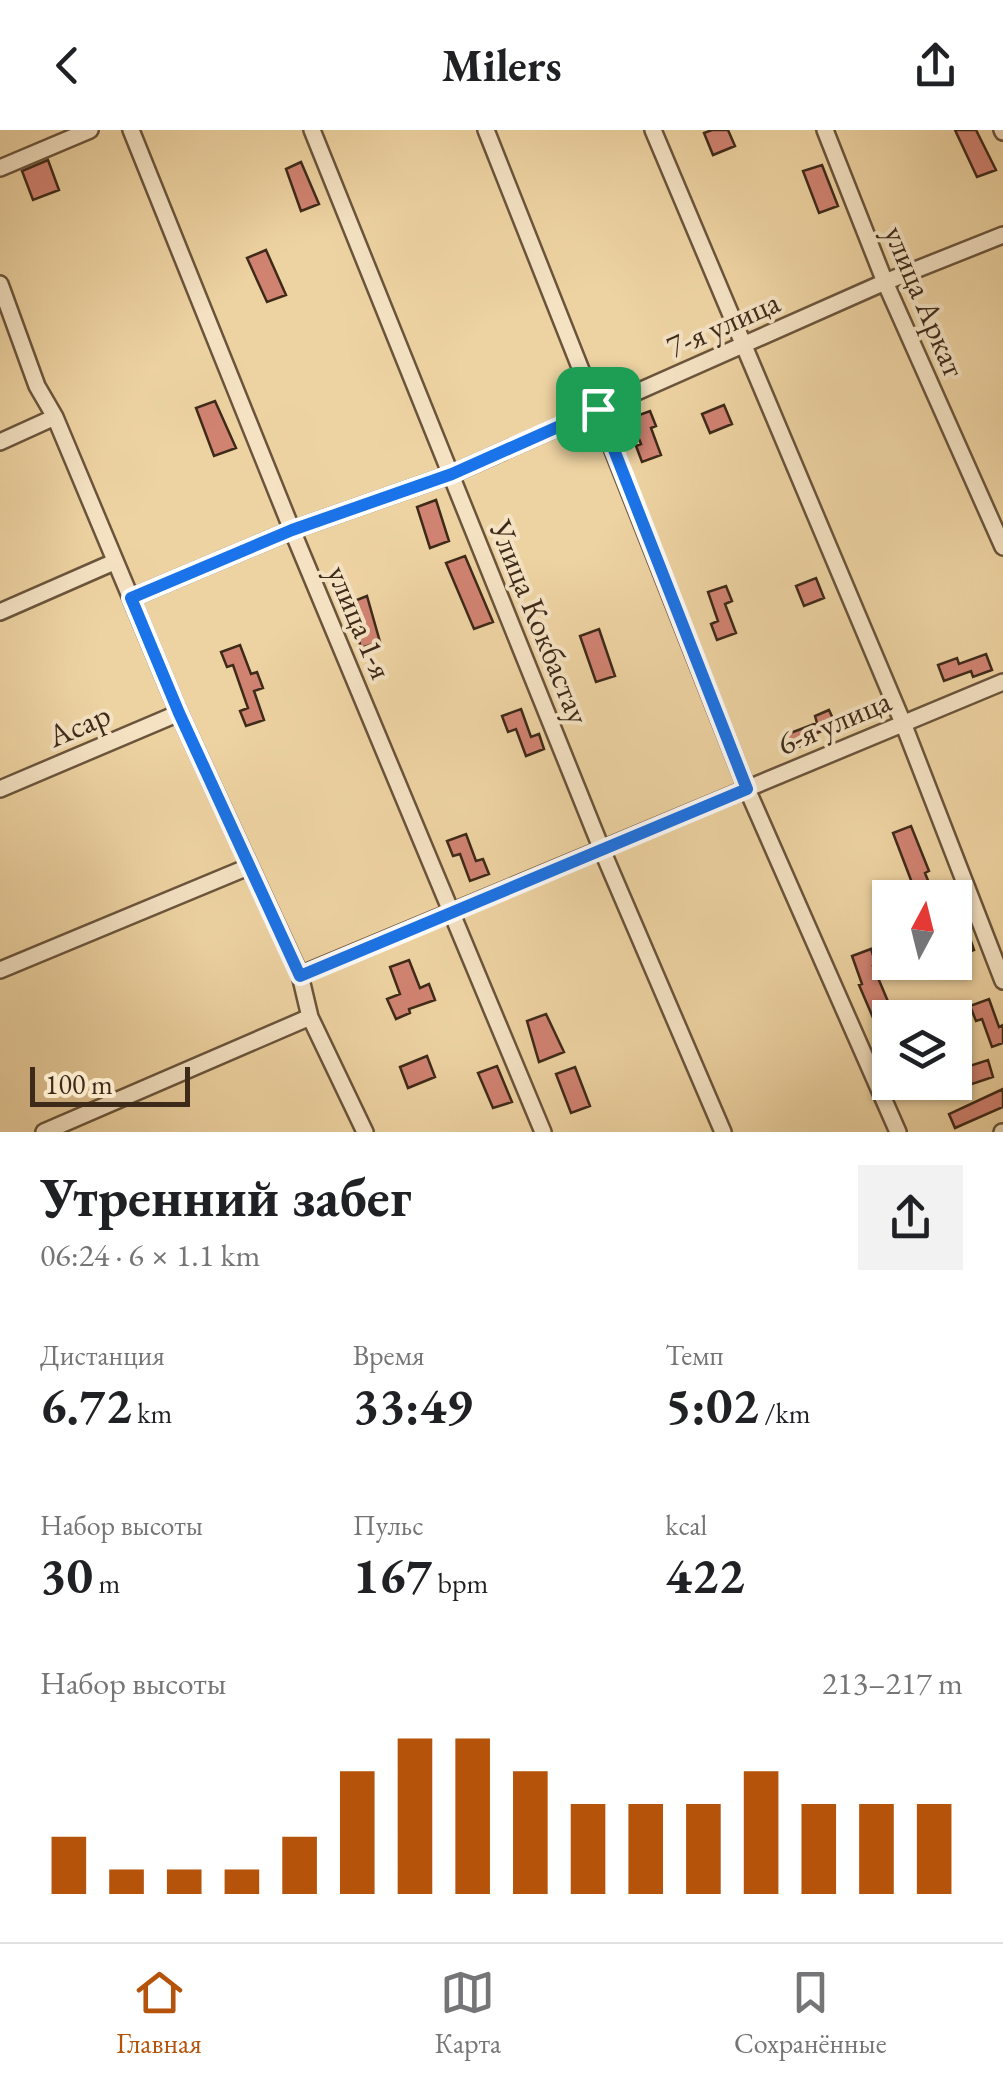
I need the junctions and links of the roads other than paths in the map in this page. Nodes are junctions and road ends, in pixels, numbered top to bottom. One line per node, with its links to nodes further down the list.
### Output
1 (90, 130): 7 (street)
2 (131, 130): 16 (street, улица 1-я)
3 (312, 130): 15 (street, Улица Кокбастау)
4 (486, 130): 12 (street)
5 (653, 130): 11 (street)
6 (825, 130): 9 (street, улица Аркат)
7 (0, 168)
8 (1003, 235): 9 (street, 7-я улица)
9 (885, 282): 11 (street, 7-я улица); 17 (street, улица Аркат)
10 (0, 284): 13 (street)
11 (742, 345): 12 (street, 7-я улица); 23 (street)
12 (598, 409): 15 (street, 7-я улица); 25 (street)
13 (56, 418): 14 (street); 18 (street)
14 (0, 442)
15 (452, 474): 16 (street, 7-я улица); 26 (street, Улица Кокбастау)
16 (292, 530): 19 (street, 7-я улица); 28 (street, улица 1-я)
17 (1003, 548)
18 (114, 562): 19 (street); 20 (street)
19 (131, 598): 22 (street)
20 (0, 612)
21 (1003, 682): 23 (street, 6-я улица)
22 (179, 713): 24 (street, Асар); 27 (street)
23 (903, 723): 25 (street, 6-я улица); 31 (street)
24 (0, 788)
25 (747, 789): 26 (street, 6-я улица); 37 (street)
26 (602, 850): 28 (street, 6-я улица); 36 (street, Улица Кокбастау)
27 (248, 867): 29 (street); 30 (street)
28 (451, 914): 30 (street, 6-я улица); 35 (street, улица 1-я)
29 (0, 970)
30 (300, 976): 32 (street)
31 (1003, 981)
32 (310, 1017): 33 (street); 34 (street)
33 (44, 1132)
34 (364, 1132)
35 (543, 1132)
36 (724, 1132)
37 (898, 1132)

